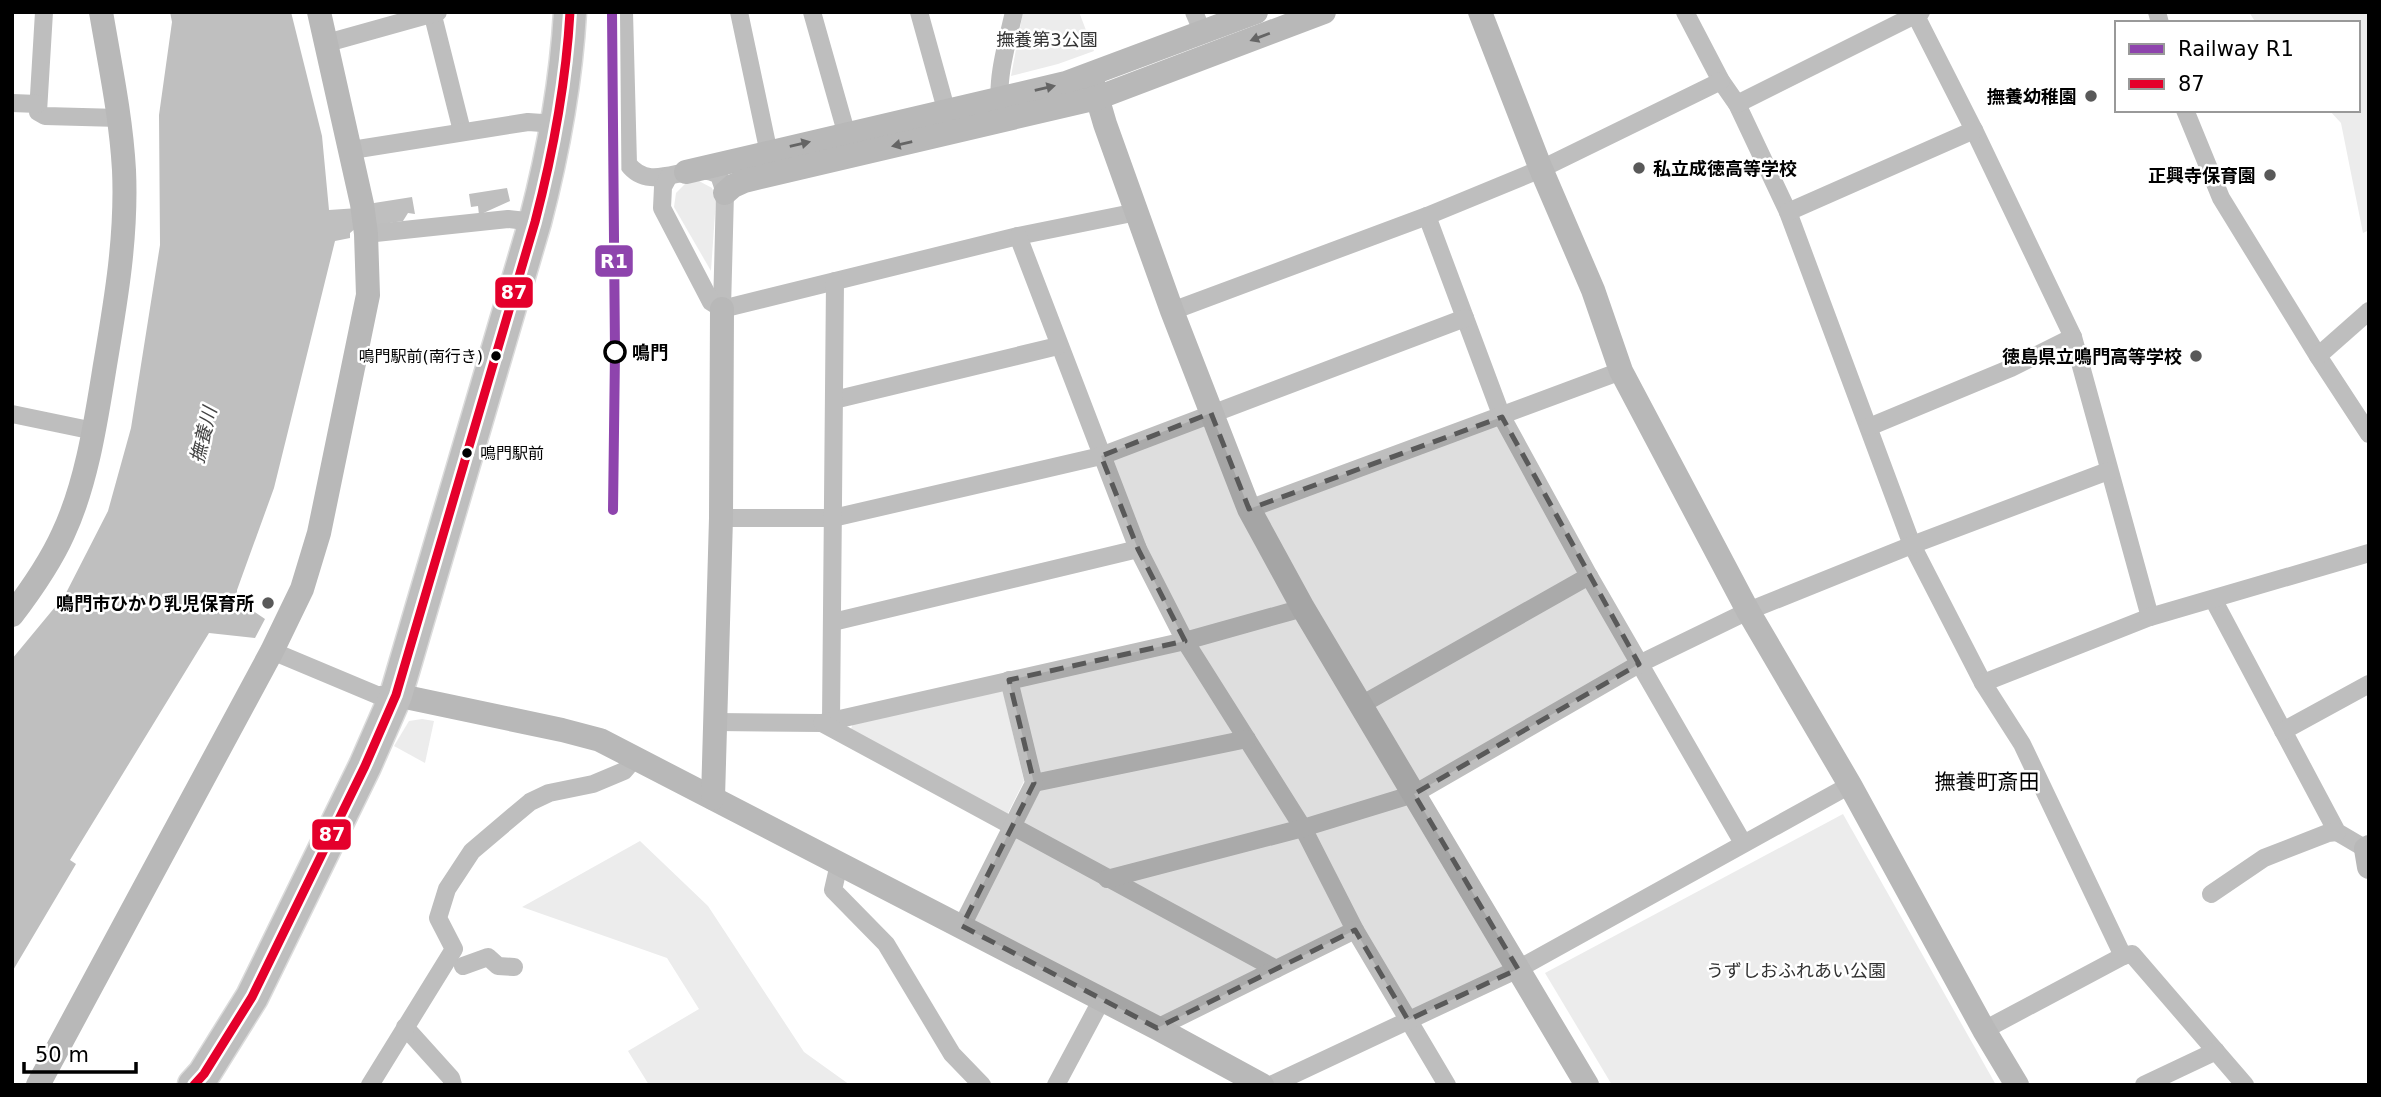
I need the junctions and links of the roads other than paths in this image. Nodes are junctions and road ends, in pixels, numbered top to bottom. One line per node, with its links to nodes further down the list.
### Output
1 (44, 12): 21 (street)
2 (102, 12): 25 (street)
3 (319, 12): 17 (street)
4 (570, 12): 27 (highway)
5 (624, 12): 34 (street)
6 (739, 12): 32 (street)
7 (812, 12): 30 (street)
8 (919, 12): 26 (street)
9 (1014, 12): 23 (street)
10 (1256, 12): 16 (street)
11 (1324, 12): 19 (street, one-way to 19)
12 (1480, 12): 33 (street)
13 (1685, 12): 18 (street)
14 (434, 13): 17 (street); 28 (street)
15 (1917, 13): 22 (street); 29 (street)
16 (1199, 22): 19 (street)
17 (327, 43): 31 (street)
18 (1721, 81): 22 (street); 33 (street)
19 (1094, 87): 23 (street); 36 (street)
20 (12, 103): 21 (street)
21 (38, 104): 25 (street)
22 (1737, 104): 37 (street)
23 (1001, 110): 26 (street)
24 (2186, 112): 49 (street)
25 (120, 118): 56 (street)
26 (950, 122): 30 (street)
27 (556, 124): 28 (street); 40 (highway)
28 (462, 131): 31 (street)
29 (1974, 131): 37 (street); 47 (street)
30 (849, 145): 32 (street)
31 (352, 150): 39 (street)
32 (771, 163): 34 (street); 35 (street)
33 (1541, 169): 38 (street); 50 (street)
34 (677, 174): 35 (street); 43 (street)
35 (725, 194): 43 (street)
36 (1137, 212): 41 (street); 44 (street)
37 (1788, 212): 55 (street)
38 (1427, 216): 44 (street); 46 (street)
39 (365, 222): 40 (street); 74 (street)
40 (535, 222): 79 (highway)
41 (1017, 236): 42 (street); 48 (street)
42 (835, 281): 43 (street); 51 (street)
43 (722, 309): 61 (street)
44 (1172, 311): 52 (street)
45 (2369, 311): 49 (street)
46 (1465, 318): 52 (street); 54 (street)
47 (2073, 337): 55 (street); 59 (street)
48 (1058, 346): 51 (street); 58 (street)
49 (2318, 356): 57 (street)
50 (1621, 371): 54 (street); 69 (street)
51 (834, 400): 62 (street)
52 (1211, 413): 58 (street); 60 (street)
53 (12, 414): 56 (street)
54 (1502, 416): 60 (street); 66 (street)
55 (1869, 427): 63 (street)
56 (94, 431): 70 (street)
57 (2369, 434)
58 (1101, 456): 62 (street); 64 (street)
59 (2108, 471): 63 (street); 71 (street)
60 (1249, 509): 68 (street)
61 (721, 518): 62 (street); 81 (street)
62 (833, 518): 72 (street)
63 (1912, 545): 69 (street); 77 (street)
64 (1138, 550): 72 (street); 73 (street)
65 (2369, 553): 67 (street)
66 (1589, 576): 75 (street); 80 (street)
67 (2213, 599): 71 (street); 83 (street)
68 (1303, 608): 73 (street); 80 (street)
69 (1748, 611): 75 (street); 87 (street)
70 (12, 615)
71 (2150, 617): 77 (street)
72 (833, 622): 82 (street)
73 (1185, 641): 76 (street); 84 (street)
74 (272, 651): 79 (street); 111 (street)
75 (1639, 664): 88 (street); 93 (street)
76 (1009, 680): 82 (street); 86 (street)
77 (1983, 683): 100 (street)
78 (2369, 684): 83 (street)
79 (396, 695): 85 (street); 112 (highway)
80 (1361, 705): 88 (street)
81 (716, 722): 82 (street); 89 (street)
82 (827, 722): 90 (street)
83 (2283, 731): 92 (street)
84 (1247, 738): 86 (street); 91 (street)
85 (635, 758): 89 (street); 107 (street)
86 (1034, 783): 90 (street)
87 (1850, 785): 93 (street); 109 (street)
88 (1414, 794): 91 (street); 104 (street)
89 (713, 798): 95 (street)
90 (1012, 827): 96 (street); 98 (street)
91 (1303, 828): 96 (street); 99 (street)
92 (2337, 832): 94 (street); 97 (street)
93 (1742, 843): 104 (street)
94 (2368, 855)
95 (839, 864): 98 (street); 115 (street)
96 (1107, 878): 103 (street)
97 (2211, 894)
98 (962, 926): 105 (street)
99 (1355, 930): 103 (street); 106 (street)
100 (2123, 956): 109 (street); 110 (street)
101 (463, 966): 102 (street)
102 (514, 967)
103 (1276, 969): 108 (street)
104 (1518, 969): 106 (street); 120 (street)
105 (1102, 999): 108 (street); 116 (street)
106 (1408, 1020): 118 (street); 119 (street)
107 (405, 1027): 113 (street); 114 (street)
108 (1157, 1028): 117 (street)
109 (1984, 1030): 121 (street)
110 (2216, 1051): 122 (street); 123 (street)
111 (38, 1085)
112 (194, 1085)
113 (370, 1085)
114 (453, 1085)
115 (982, 1085)
116 (1056, 1085)
117 (1262, 1085)
118 (1271, 1085)
119 (1447, 1085)
120 (1587, 1085)
121 (2017, 1085)
122 (2144, 1085)
123 (2245, 1085)

